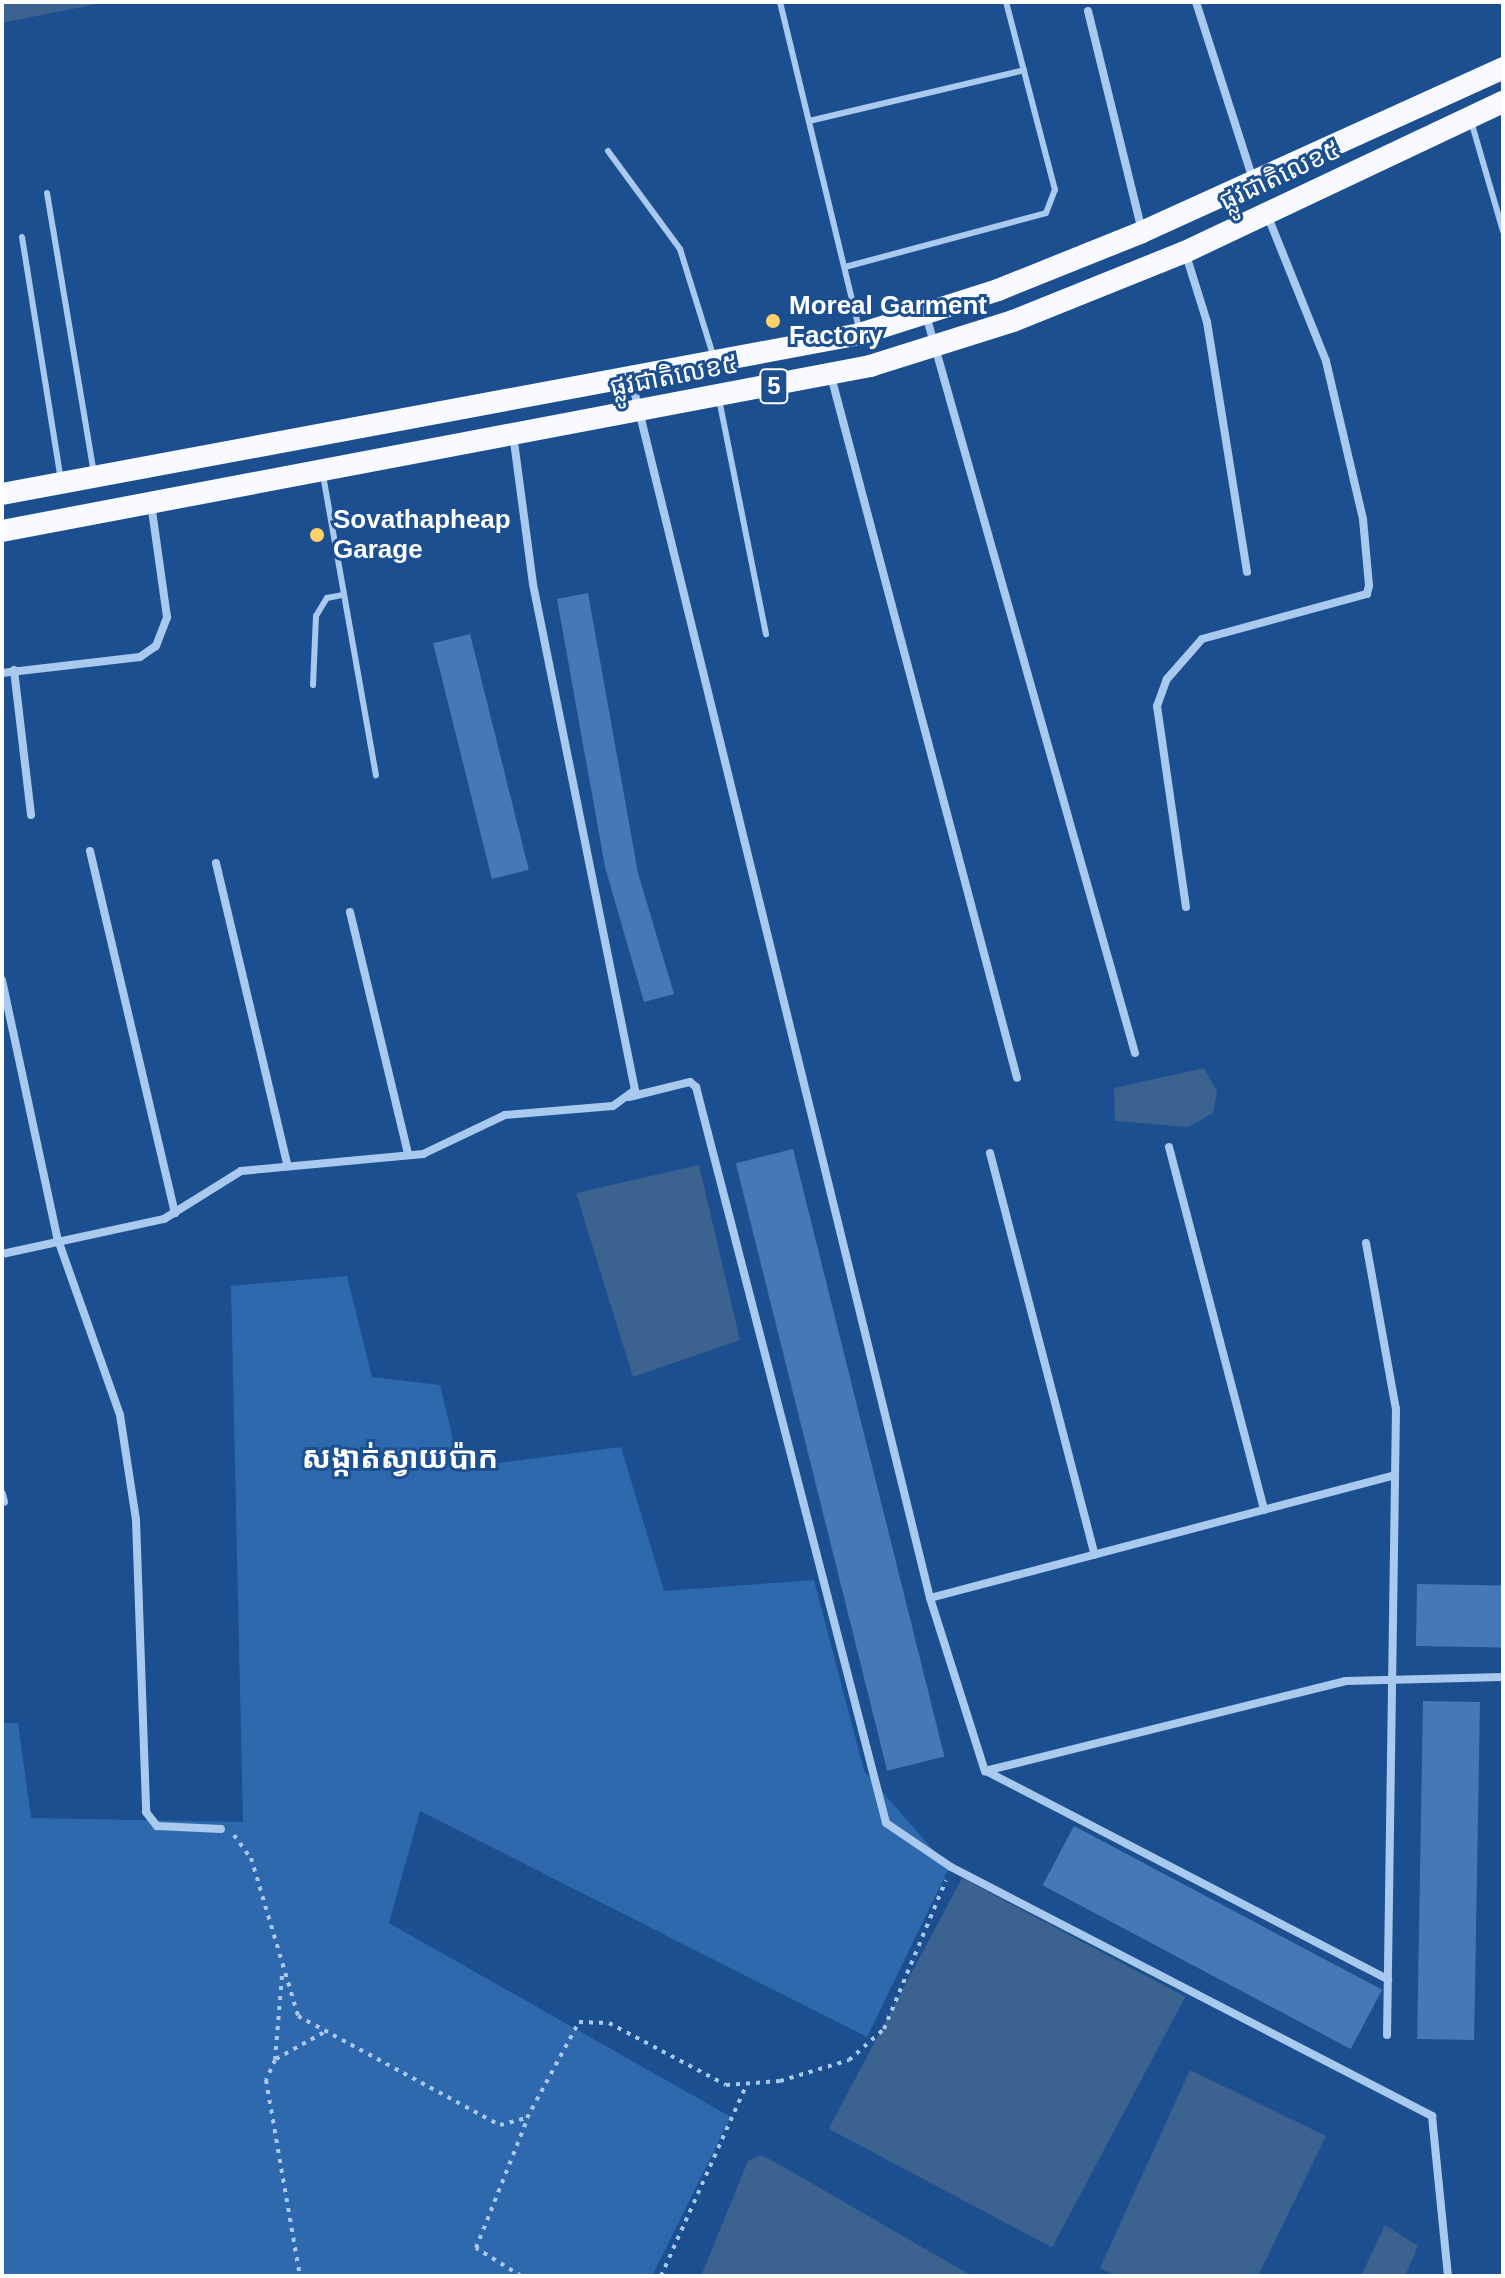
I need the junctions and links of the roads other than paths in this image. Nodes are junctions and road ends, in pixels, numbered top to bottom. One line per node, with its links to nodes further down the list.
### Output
1 (780, 2): 9 (lane)
2 (1006, 2): 6 (lane)
3 (1196, 2): 11 (street)
4 (1088, 11): 15 (street)
5 (1503, 68): 11 (highway, ផ្លូវជាតិលេខ៥ / 5)
6 (1024, 70): 9 (lane); 18 (lane)
7 (1503, 102): 8 (highway, ផ្លូវជាតិលេខ៥ / 5)
8 (1470, 117): 13 (highway, ផ្លូវជាតិលេខ៥ / 5); 14 (lane)
9 (809, 121): 18 (lane)
10 (608, 151): 22 (lane)
11 (1253, 183): 15 (highway, ផ្លូវជាតិលេខ៥ / 5)
12 (47, 193): 32 (lane)
13 (1266, 214): 17 (highway, ផ្លូវជាតិលេខ៥ / 5); 48 (street)
14 (1503, 231)
15 (1142, 232): 19 (highway, ផ្លូវជាតិលេខ៥ / 5)
16 (22, 237): 33 (lane)
17 (1185, 252): 21 (highway, ផ្លូវជាតិលេខ៥ / 5); 38 (street)
18 (845, 267): 20 (lane)
19 (925, 313): 20 (highway, ផ្លូវជាតិលេខ៥ / 5); 21 (street)
20 (860, 334): 22 (highway, ផ្លូវជាតិលេខ៥ / 5)
21 (937, 346): 23 (highway, ផ្លូវជាតិលេខ៥ / 5); 51 (street)
22 (715, 362): 24 (highway, ផ្លូវជាតិលេខ៥ / 5)
23 (830, 375): 25 (highway, ផ្លូវជាតិលេខ៥ / 5); 52 (street)
24 (631, 377): 26 (street); 27 (highway, ផ្លូវជាតិលេខ៥ / 5)
25 (718, 396): 26 (highway, ផ្លូវជាតិលេខ៥ / 5); 40 (lane)
26 (637, 412): 28 (highway, ផ្លូវជាតិលេខ៥ / 5); 65 (street)
27 (420, 417): 29 (highway); 30 (highway, ផ្លូវជាតិលេខ៥ / 5)
28 (513, 435): 29 (highway, ផ្លូវជាតិលេខ៥ / 5); 53 (street)
29 (427, 451): 31 (highway, ផ្លូវជាតិលេខ៥ / 5)
30 (182, 461): 32 (highway, ផ្លូវជាតិលេខ៥ / 5); 35 (highway)
31 (323, 471): 35 (highway, ផ្លូវជាតិលេខ៥ / 5); 39 (lane)
32 (95, 477): 33 (highway, ផ្លូវជាតិលេខ៥ / 5)
33 (61, 483): 34 (highway, ផ្លូវជាតិលេខ៥ / 5)
34 (2, 494)
35 (190, 495): 36 (highway, ផ្លូវជាតិលេខ៥ / 5)
36 (151, 503): 37 (highway, ផ្លូវជាតិលេខ៥ / 5); 41 (street)
37 (2, 531)
38 (1247, 572)
39 (342, 595): 43 (lane); 44 (lane)
40 (766, 634)
41 (14, 670): 42 (street); 45 (street)
42 (2, 673)
43 (313, 685)
44 (376, 775)
45 (31, 815)
46 (90, 851): 58 (street)
47 (216, 863): 57 (street)
48 (1186, 907)
49 (350, 912): 55 (street)
50 (2, 980): 59 (street)
51 (1135, 1053)
52 (1017, 1078)
53 (629, 1097): 55 (street); 72 (street)
54 (1169, 1147): 63 (street)
55 (408, 1153): 57 (street)
56 (990, 1153): 64 (street)
57 (287, 1163): 58 (street)
58 (175, 1213): 59 (street)
59 (57, 1237): 61 (street); 69 (street)
60 (1366, 1243): 62 (street)
61 (2, 1254)
62 (1393, 1476): 63 (street); 66 (street)
63 (1264, 1510): 64 (street)
64 (1095, 1555): 65 (street)
65 (930, 1598): 68 (street)
66 (1392, 1676): 67 (street); 68 (street); 70 (street)
67 (1503, 1677)
68 (985, 1771): 70 (street)
69 (221, 1829)
70 (1388, 1979): 71 (street)
71 (1387, 2035)
72 (1448, 2276)

